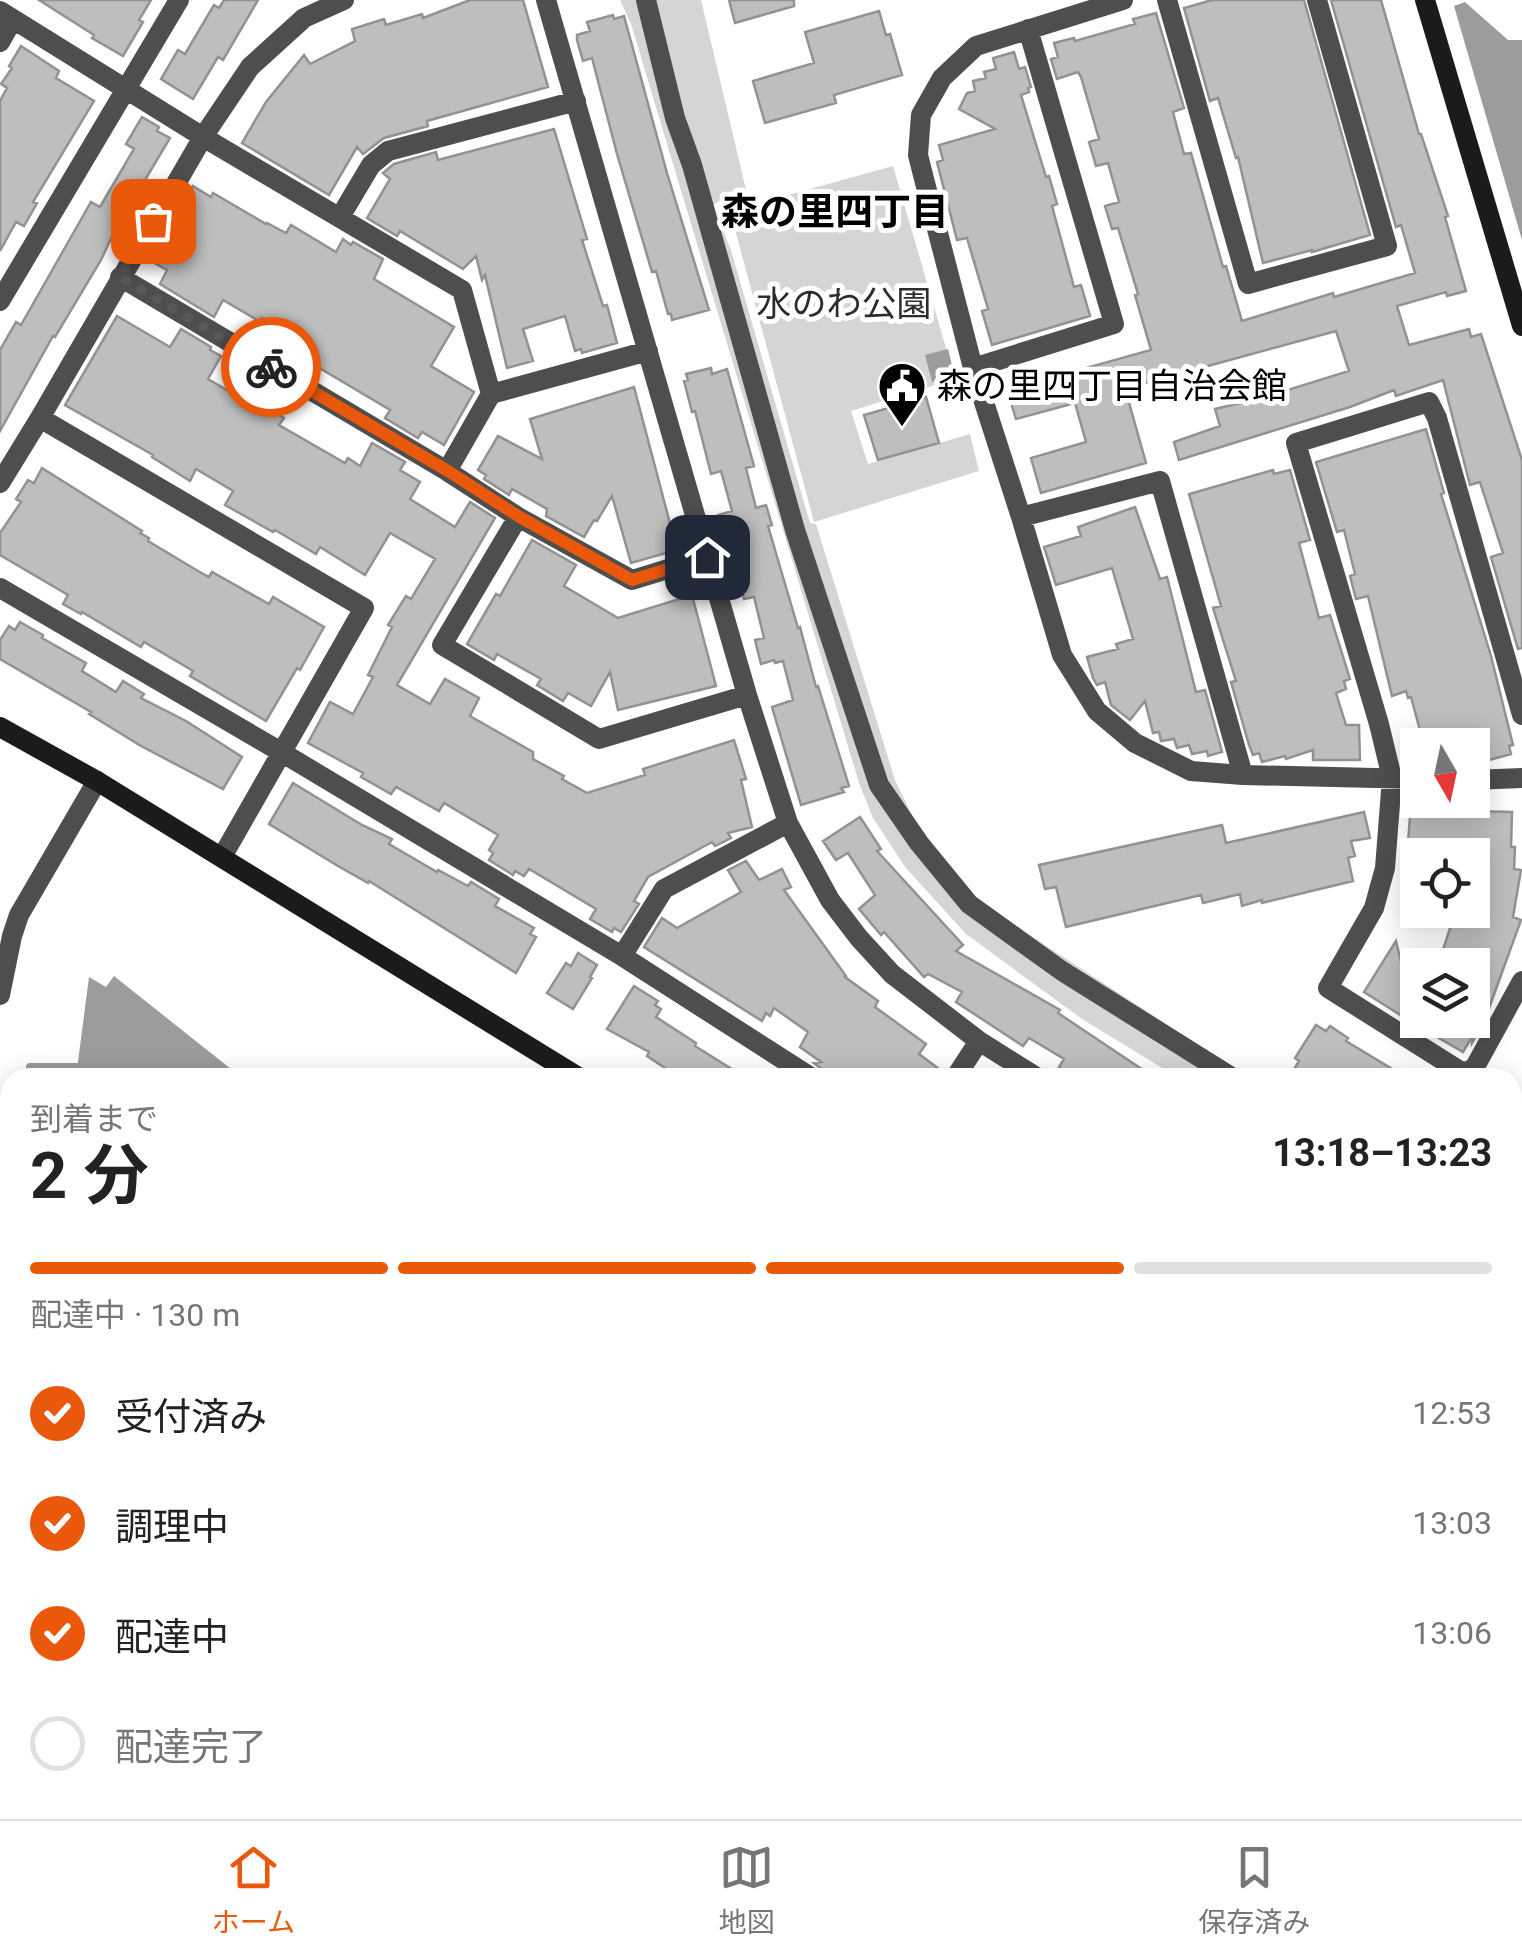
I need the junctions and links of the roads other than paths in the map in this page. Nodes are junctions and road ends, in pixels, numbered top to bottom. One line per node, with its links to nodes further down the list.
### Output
1 (179, 0): 12 (street)
2 (344, 0): 14 (street)
3 (546, 0): 13 (street)
4 (646, 0): 50 (street)
5 (1124, 0): 10 (street)
6 (1166, 0): 7 (street)
7 (1317, 0)
8 (1425, 0): 18 (street)
9 (7, 15): 11 (street); 12 (street)
10 (1028, 28): 20 (street); 20 (street)
11 (0, 42)
12 (124, 88): 14 (street); 17 (street)
13 (576, 101): 15 (street); 19 (street)
14 (203, 137): 15 (street); 16 (street)
15 (340, 217): 21 (street)
16 (120, 277): 22 (street); 23 (street)
17 (0, 301)
18 (1522, 326)
19 (648, 350): 21 (street); 27 (street)
20 (974, 368): 26 (street)
21 (491, 394): 23 (street)
22 (40, 418): 24 (street); 32 (street)
23 (448, 471): 25 (street)
24 (0, 483)
25 (518, 516): 27 (street); 29 (street)
26 (1021, 517): 33 (street); 33 (street)
27 (707, 557): 29 (street)
28 (0, 588): 32 (street)
29 (747, 694): 39 (street)
30 (1522, 716): 34 (street)
31 (0, 727): 38 (street)
32 (282, 752): 40 (street); 41 (street)
33 (1243, 775): 34 (street)
34 (1392, 778): 35 (street); 51 (street)
35 (1400, 778)
36 (1522, 778): 37 (street)
37 (1490, 779)
38 (97, 780): 40 (street); 43 (street)
39 (788, 823): 41 (street); 45 (street)
40 (222, 857): 46 (street)
41 (622, 956): 47 (street)
42 (1522, 981): 52 (street)
43 (1, 986): 44 (street)
44 (0, 995)
45 (978, 1041): 48 (street); 49 (street)
46 (564, 1068)
47 (796, 1068)
48 (961, 1068)
49 (1022, 1068)
50 (1217, 1068)
51 (1457, 1068)
52 (1474, 1068)

